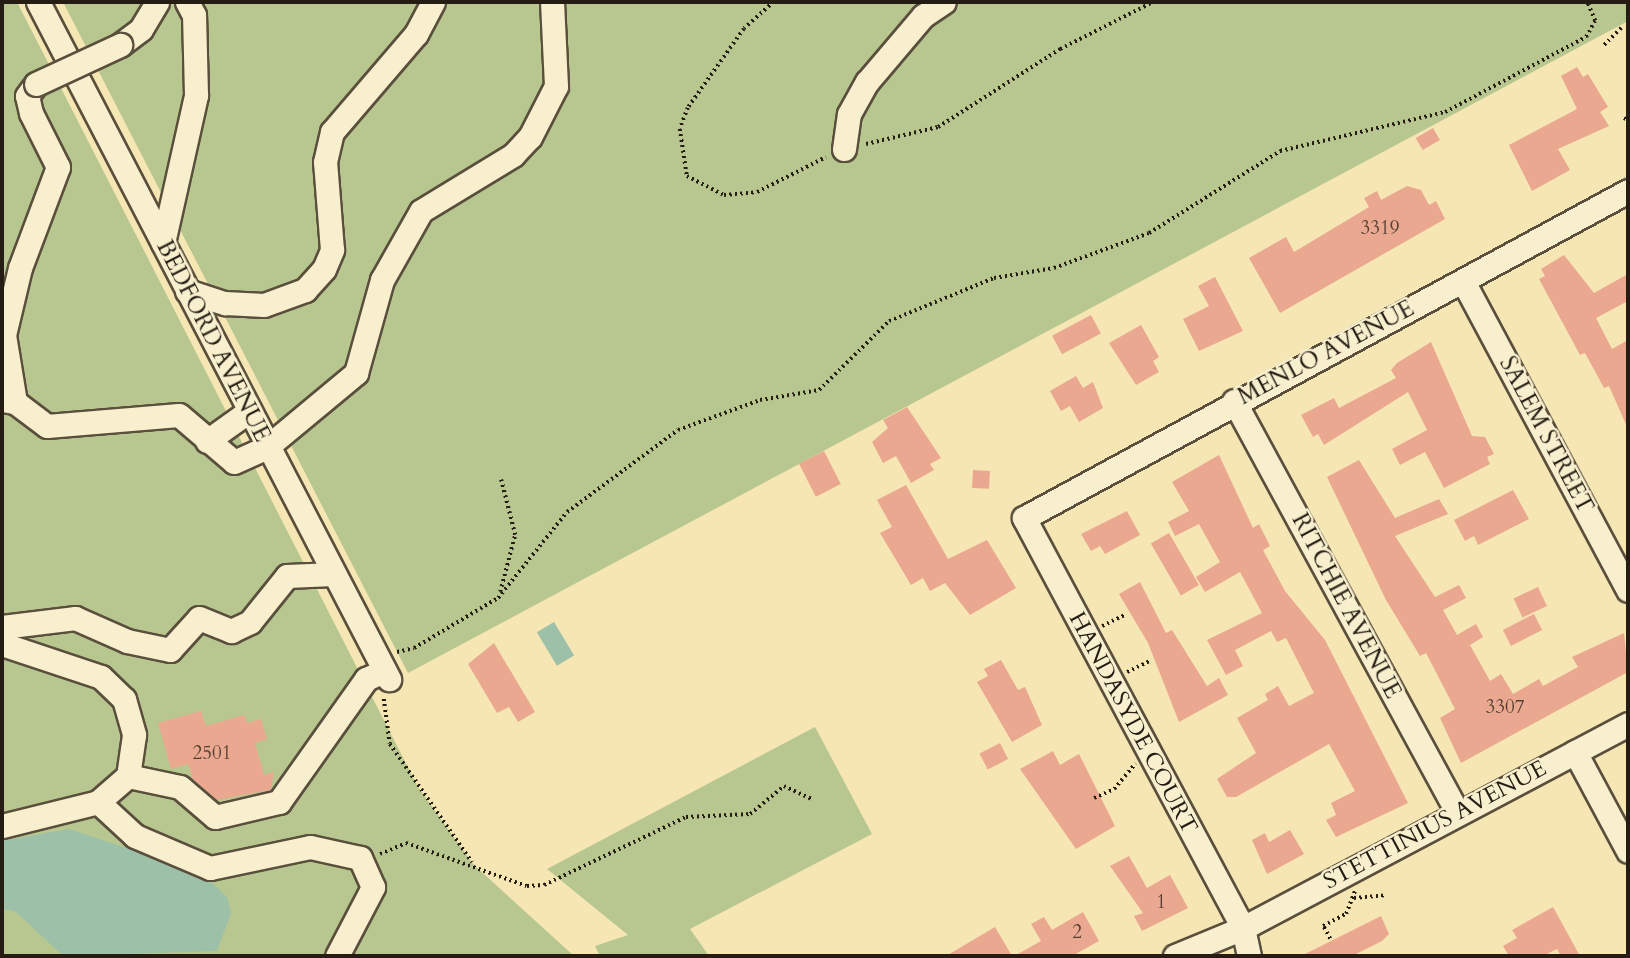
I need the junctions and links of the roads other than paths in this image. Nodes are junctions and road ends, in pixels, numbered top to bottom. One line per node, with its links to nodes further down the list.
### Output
1 (38, 2): 9 (street, BEDFORD AVENUE)
2 (157, 2): 12 (street, bridge)
3 (187, 2): 9 (street)
4 (433, 2): 11 (street)
5 (552, 2): 16 (street)
6 (944, 2): 7 (street)
7 (844, 149)
8 (1628, 191): 10 (street, MENLO AVENUE)
9 (163, 243): 11 (street, BEDFORD AVENUE)
10 (1463, 281): 13 (street, MENLO AVENUE); 19 (street, SALEM STREET)
11 (187, 290): 14 (street, BEDFORD AVENUE)
12 (8, 401): 15 (street)
13 (1234, 401): 17 (street, MENLO AVENUE); 26 (street, RITCHIE AVENUE)
14 (249, 411): 15 (street); 16 (street, BEDFORD AVENUE)
15 (207, 441): 16 (street)
16 (267, 447): 18 (street, BEDFORD AVENUE)
17 (1024, 518): 29 (street, HANDASYDE COURT)
18 (333, 574): 20 (street); 24 (street, BEDFORD AVENUE)
19 (1628, 590)
20 (2, 627)
21 (2, 644): 24 (street)
22 (1628, 724): 23 (street, STETTINIUS AVENUE)
23 (1575, 752): 26 (street, STETTINIUS AVENUE); 28 (street)
24 (128, 776): 25 (street)
25 (98, 802): 27 (street); 30 (street)
26 (1457, 811): 29 (street, STETTINIUS AVENUE)
27 (2, 826)
28 (1628, 851)
29 (1243, 928): 31 (street, STETTINIUS AVENUE); 32 (street, HANDASYDE COURT)
30 (337, 956)
31 (1175, 956)
32 (1249, 956)

